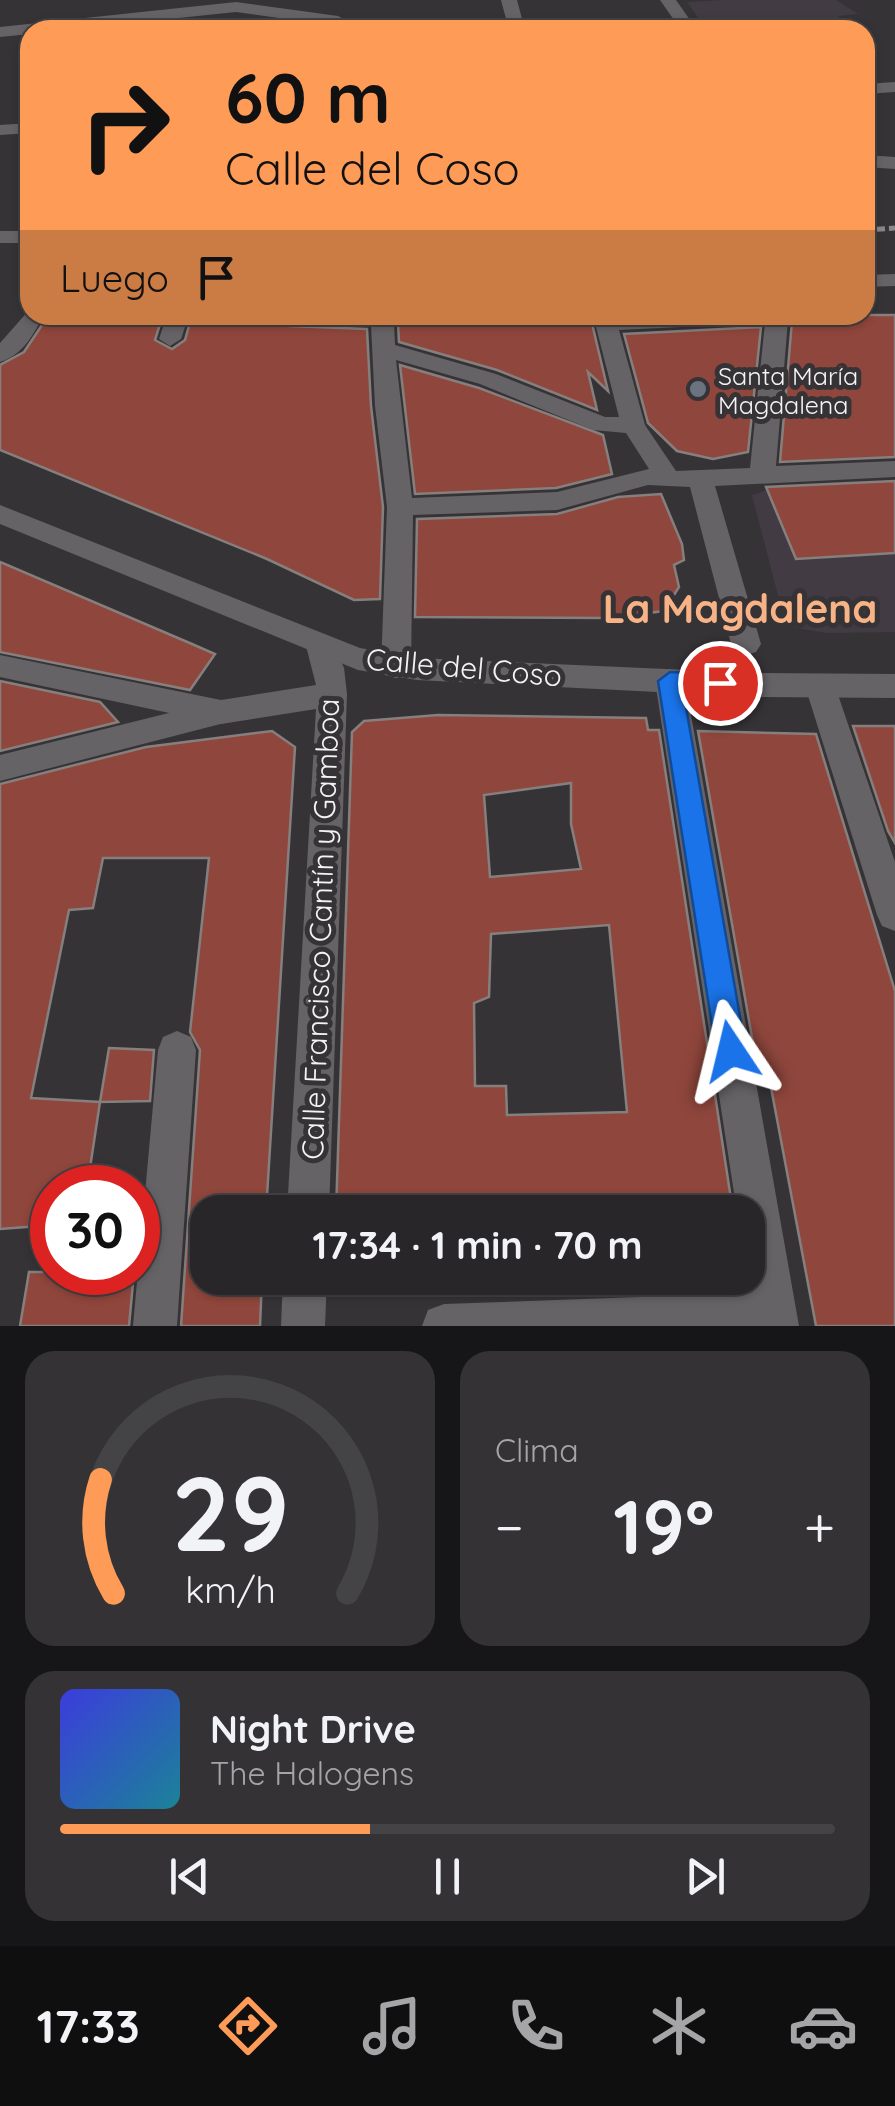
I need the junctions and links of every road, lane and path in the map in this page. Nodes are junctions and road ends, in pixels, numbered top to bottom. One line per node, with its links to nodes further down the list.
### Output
1 (140, 20): 2 (street)
2 (331, 20)
3 (27, 325): 10 (street)
4 (175, 325): 8 (street)
5 (386, 325): 9 (street)
6 (606, 325): 11 (street)
7 (778, 325): 13 (street)
8 (170, 339)
9 (385, 350): 11 (street); 16 (street)
10 (0, 355)
11 (633, 426): 15 (street)
12 (895, 469): 13 (street)
13 (762, 474): 14 (street)
14 (700, 478): 15 (street); 18 (street)
15 (669, 480): 16 (street)
16 (400, 508): 21 (street)
17 (0, 514): 19 (street, Calle del Coso)
18 (746, 644)
19 (321, 646): 21 (street, Calle del Coso); 25 (street, Calle Francisco Cantín y Gamboa)
20 (0, 666): 26 (street)
21 (396, 667): 22 (street, Calle del Coso)
22 (670, 681): 23 (street, Calle del Coso); 32 (street)
23 (820, 686): 24 (street, Calle del Coso); 28 (street)
24 (895, 686)
25 (332, 694): 26 (street); 30 (street, Calle Francisco Cantín y Gamboa)
26 (221, 712): 27 (street)
27 (0, 768)
28 (895, 915)
29 (178, 1050): 33 (street)
30 (309, 1195)
31 (304, 1295): 34 (street)
32 (776, 1320): 35 (street)
33 (155, 1326)
34 (303, 1326)
35 (444, 1326)

